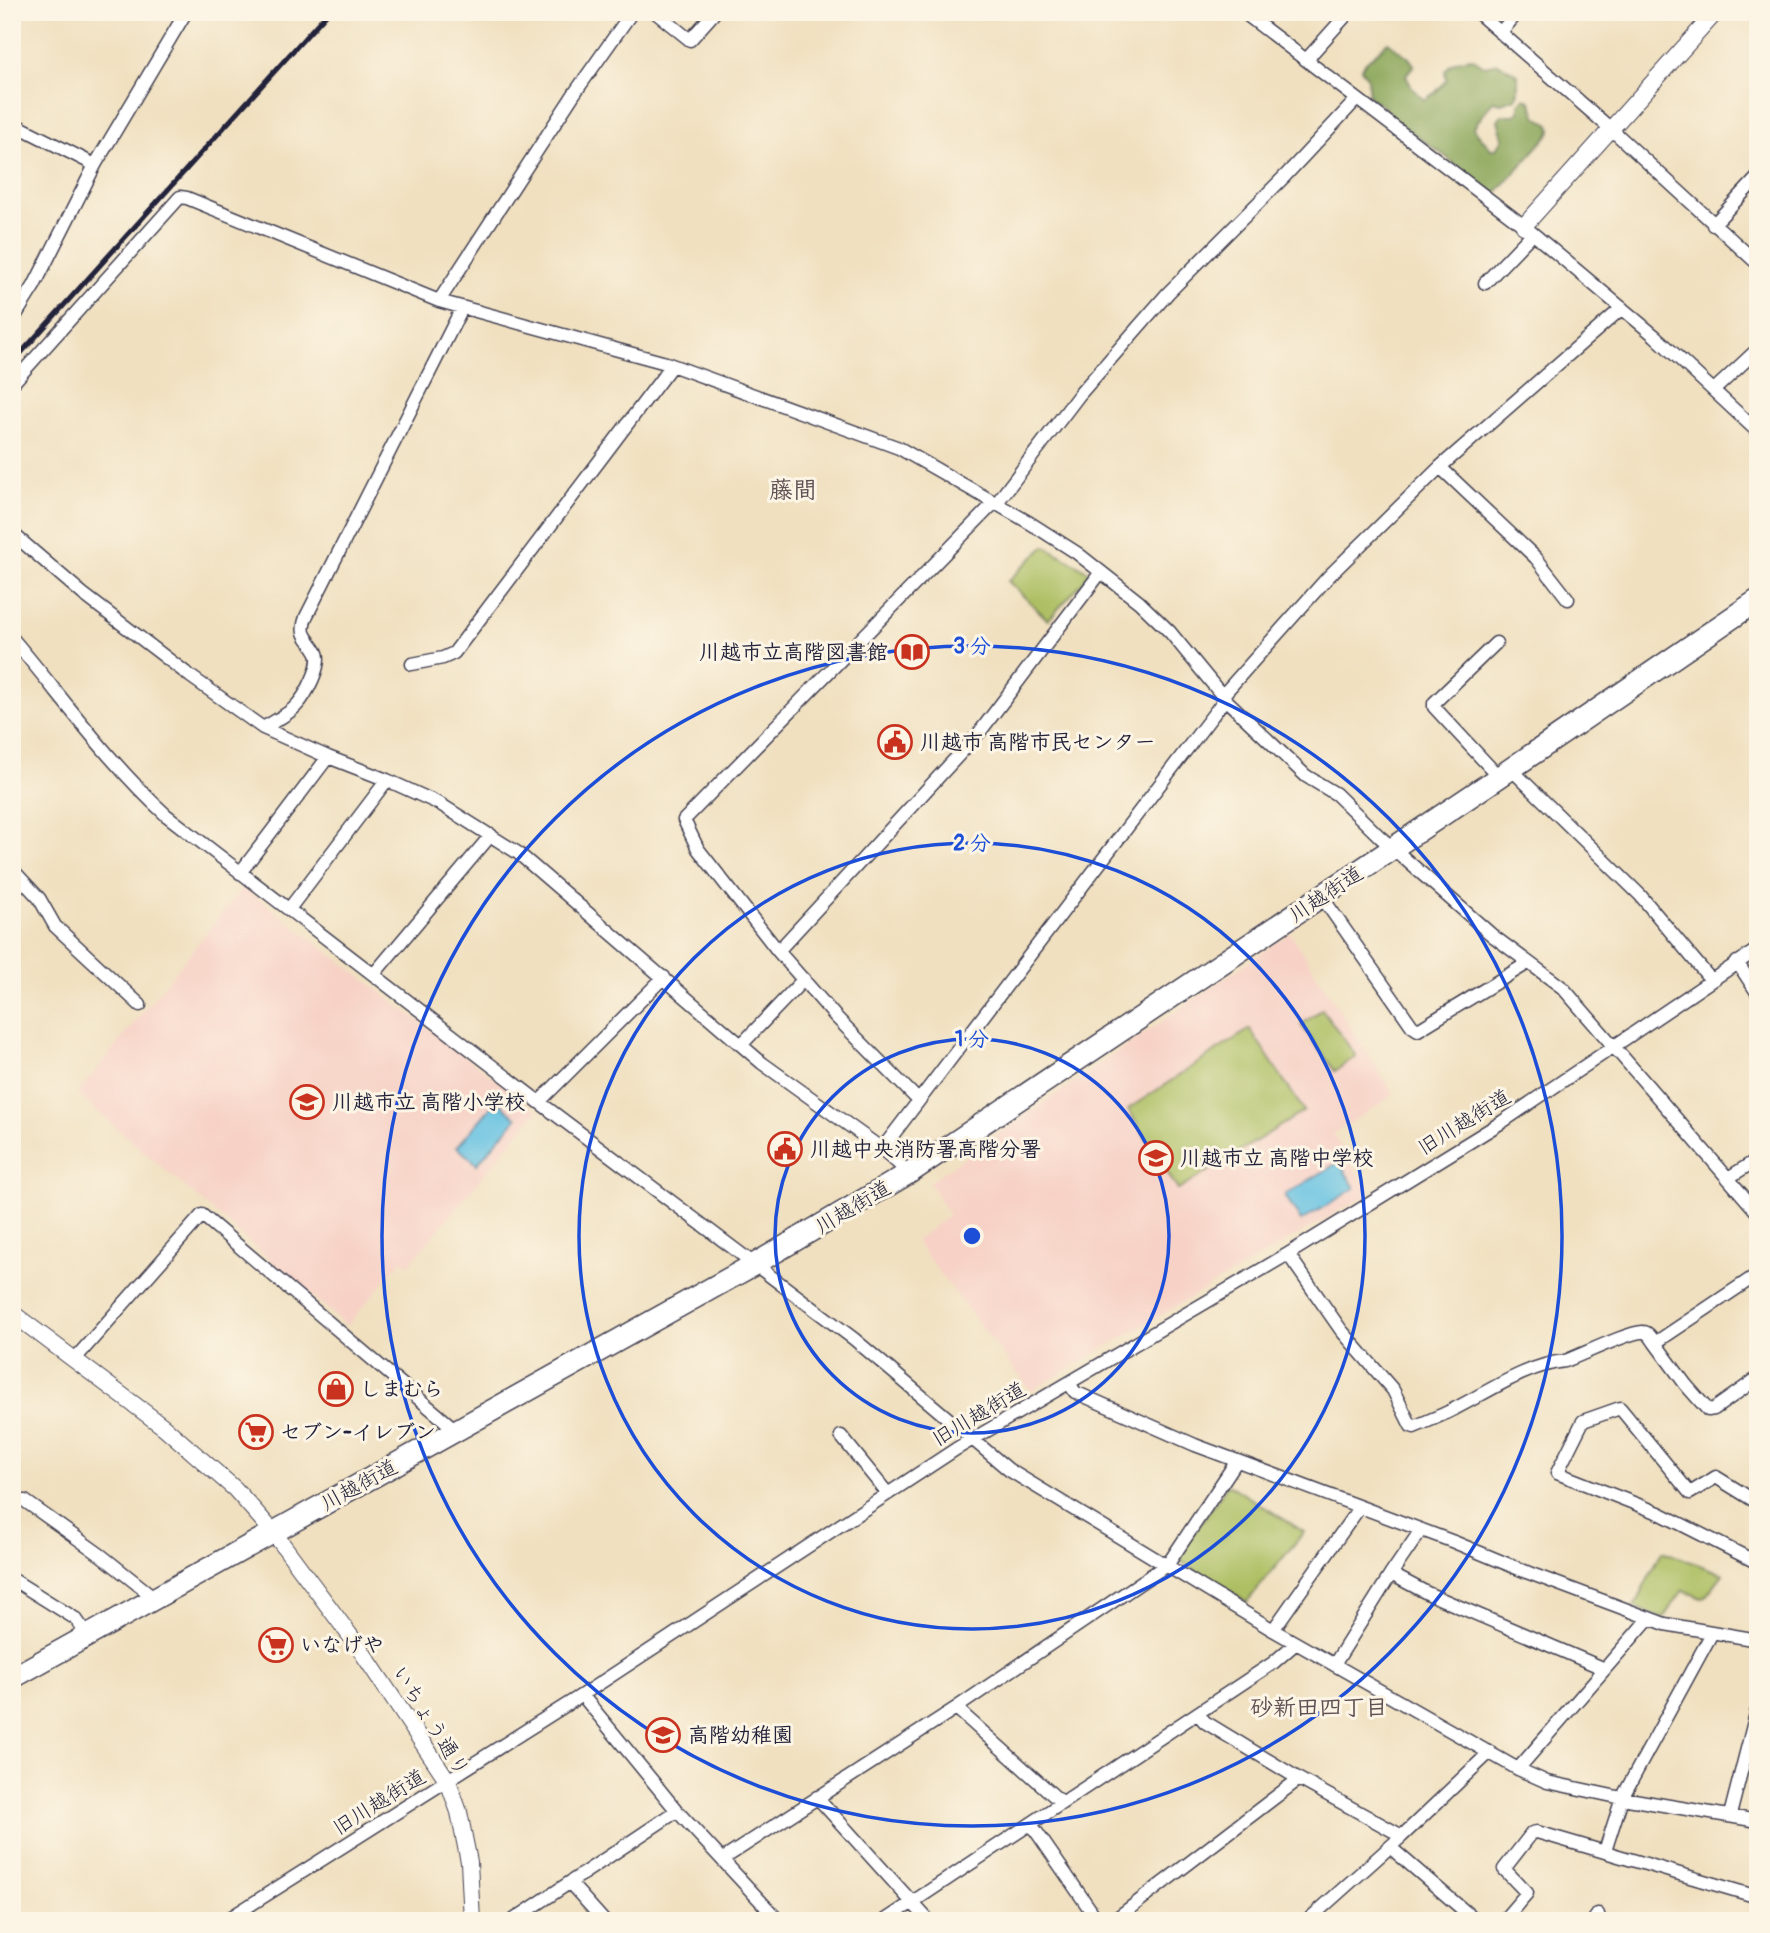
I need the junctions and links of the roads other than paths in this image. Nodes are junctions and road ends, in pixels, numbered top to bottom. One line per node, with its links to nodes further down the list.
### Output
1 (632, 12): 21 (street)
2 (655, 12): 3 (street)
3 (715, 12)
4 (1244, 12): 11 (street)
5 (1349, 12): 11 (street)
6 (1477, 12): 10 (street)
7 (1518, 12): 10 (street)
8 (1716, 12): 14 (street)
9 (182, 14): 15 (street)
10 (1500, 33): 14 (street)
11 (1306, 60): 12 (street)
12 (1357, 99): 18 (street); 31 (street)
13 (12, 123): 15 (street)
14 (1611, 129): 17 (street); 18 (street)
15 (95, 165): 24 (street)
16 (1758, 177): 17 (street)
17 (1713, 225): 19 (street)
18 (1528, 230): 20 (street); 22 (street)
19 (1758, 264)
20 (1485, 283)
21 (439, 301): 23 (street); 27 (street)
22 (1622, 308): 28 (street); 30 (street)
23 (462, 309): 26 (street); 40 (street)
24 (12, 321)
25 (1758, 349): 28 (street)
26 (672, 365): 31 (street); 38 (street)
27 (12, 384)
28 (1714, 390): 29 (street)
29 (1758, 432)
30 (1440, 467): 34 (street); 39 (street)
31 (995, 503): 33 (street); 51 (street)
32 (12, 533): 40 (street)
33 (1101, 572): 39 (street); 51 (street)
34 (1569, 599)
35 (1758, 600): 42 (highway, 川越街道)
36 (12, 638): 47 (street)
37 (1496, 643): 42 (street)
38 (412, 664)
39 (1223, 698): 45 (street); 62 (street)
40 (263, 728): 41 (street)
41 (328, 757): 43 (street); 47 (street)
42 (1505, 773): 45 (highway, 川越街道); 57 (street)
43 (387, 780): 44 (street); 49 (street)
44 (491, 835): 54 (street); 55 (street)
45 (1393, 848): 48 (highway, 川越街道); 53 (street)
46 (12, 869): 59 (street)
47 (240, 873): 49 (street)
48 (1322, 897): 53 (street); 66 (highway, 川越街道)
49 (289, 909): 54 (street)
50 (1758, 949): 52 (street, 旧川越街道)
51 (779, 951): 56 (street)
52 (1737, 962): 57 (street, 旧川越街道); 58 (street)
53 (1528, 963): 61 (street)
54 (374, 974): 63 (street)
55 (664, 977): 60 (street); 63 (street)
56 (804, 979): 60 (street); 62 (street)
57 (1711, 979): 61 (street, 旧川越街道)
58 (1758, 994)
59 (140, 1005)
60 (741, 1045): 64 (street)
61 (1613, 1047): 67 (street); 69 (street, 旧川越街道)
62 (918, 1100): 64 (street)
63 (539, 1102): 70 (street)
64 (882, 1149): 66 (street)
65 (1758, 1159): 67 (street)
66 (909, 1173): 70 (highway, 川越街道)
67 (1728, 1178): 68 (street)
68 (1758, 1213)
69 (1288, 1254): 73 (street); 76 (street, 旧川越街道)
70 (755, 1264): 77 (highway, 川越街道); 79 (street)
71 (1758, 1274): 73 (street)
72 (12, 1313): 74 (street, いちょう通り)
73 (1655, 1343): 75 (street)
74 (74, 1360): 77 (street); 86 (street, いちょう通り)
75 (1758, 1378)
76 (1069, 1383): 79 (street, 旧川越街道); 80 (street)
77 (457, 1431): 86 (highway, 川越街道)
78 (841, 1436): 81 (street)
79 (973, 1438): 81 (street, 旧川越街道); 88 (street)
80 (1236, 1462): 84 (street); 88 (street)
81 (888, 1494): 101 (street, 旧川越街道)
82 (24, 1501): 91 (street)
83 (1758, 1503): 87 (street)
84 (1359, 1508): 85 (street); 93 (street)
85 (1421, 1530): 89 (street); 92 (street)
86 (274, 1533): 91 (highway, 川越街道); 108 (street, いちょう通り)
87 (1758, 1563)
88 (1168, 1564): 93 (street); 103 (street)
89 (1391, 1574): 98 (street); 99 (street)
90 (12, 1579): 95 (street)
91 (156, 1599): 95 (highway, 川越街道)
92 (1649, 1618): 94 (street); 99 (street)
93 (1273, 1630): 97 (street)
94 (1713, 1633): 96 (street); 110 (street)
95 (88, 1636): 100 (highway, 川越街道)
96 (1758, 1640)
97 (1296, 1643): 98 (street); 104 (street)
98 (1334, 1665): 105 (street)
99 (1605, 1669): 106 (street)
100 (12, 1678)
101 (582, 1695): 108 (street, 旧川越街道); 112 (street)
102 (1758, 1706): 113 (street)
103 (956, 1708): 109 (street); 111 (street)
104 (1198, 1714): 107 (street); 111 (street)
105 (1490, 1752): 106 (street); 116 (street)
106 (1518, 1769): 110 (street)
107 (1299, 1779): 116 (street); 131 (street)
108 (449, 1781): 123 (street, 旧川越街道); 124 (street, いちょう通り)
109 (817, 1797): 119 (street); 122 (street)
110 (1622, 1798): 113 (street); 118 (street)
111 (1062, 1803): 115 (street)
112 (677, 1811): 119 (street); 120 (street)
113 (1730, 1815): 114 (street)
114 (1758, 1821)
115 (1031, 1824): 122 (street); 130 (street)
116 (1402, 1836): 117 (street)
117 (1390, 1847): 132 (street); 133 (street)
118 (1605, 1851): 121 (street); 134 (street)
119 (723, 1859): 127 (street)
120 (570, 1883): 125 (street); 126 (street)
121 (1758, 1897)
122 (912, 1902): 128 (street); 129 (street)
123 (225, 1921)
124 (472, 1921)
125 (512, 1921)
126 (604, 1921)
127 (779, 1921)
128 (884, 1921)
129 (929, 1921)
130 (1098, 1921)
131 (1113, 1921)
132 (1307, 1921)
133 (1476, 1921)
134 (1503, 1921)

